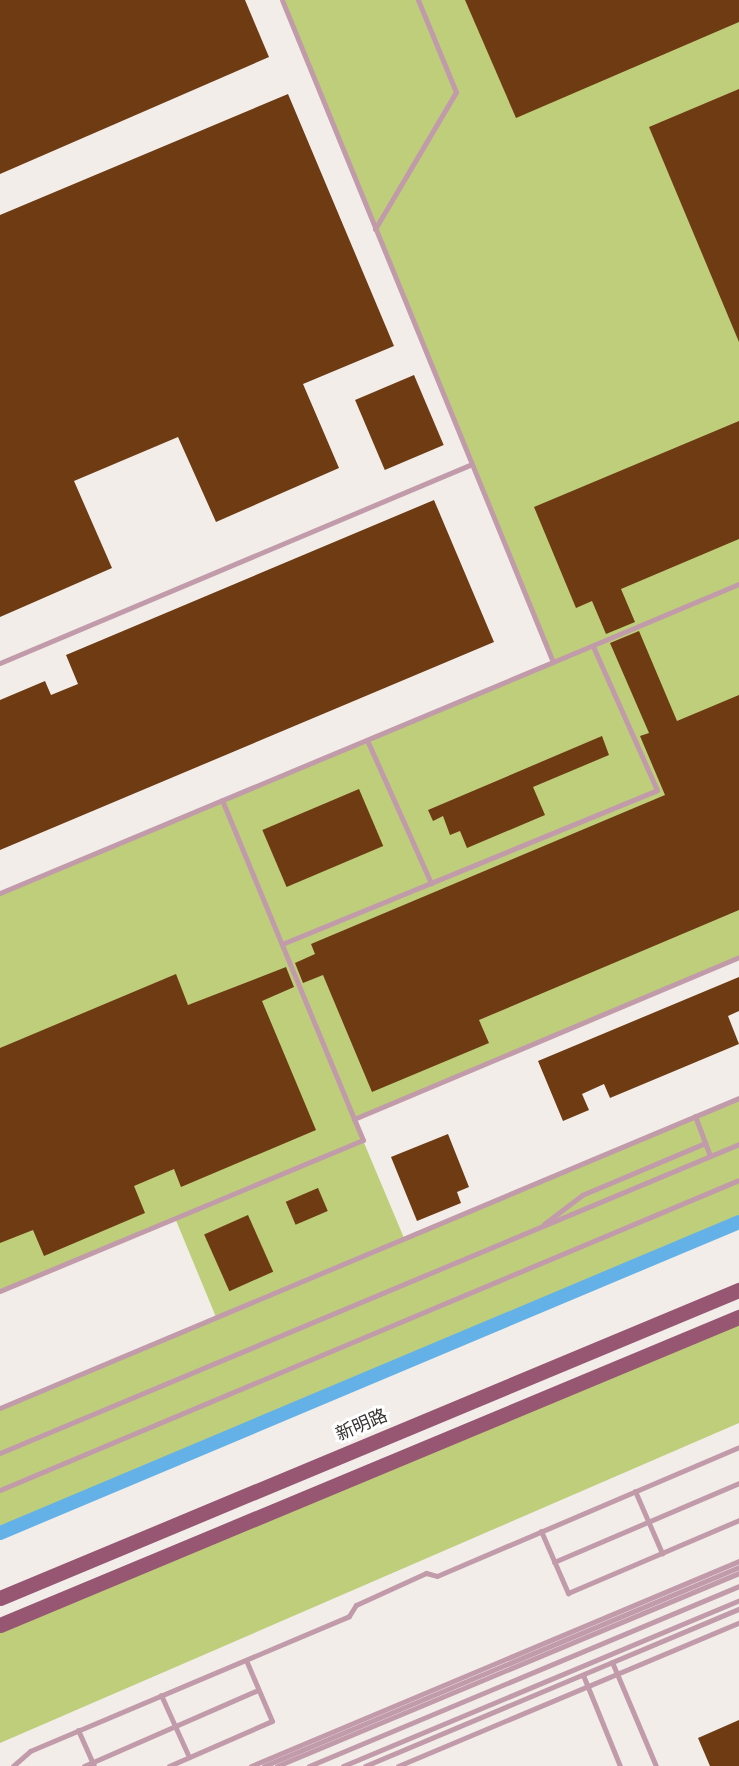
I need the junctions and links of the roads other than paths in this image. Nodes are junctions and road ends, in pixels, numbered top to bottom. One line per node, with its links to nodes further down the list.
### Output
1 (282, 0): 3 (lane)
2 (418, 0): 3 (lane)
3 (375, 229): 4 (lane)
4 (472, 464): 7 (lane); 8 (lane)
5 (739, 584): 6 (lane)
6 (593, 646): 7 (lane); 11 (lane)
7 (553, 662): 9 (lane)
8 (0, 663)
9 (367, 740): 10 (lane); 11 (lane)
10 (222, 800): 12 (lane); 13 (lane)
11 (431, 883): 13 (lane)
12 (0, 893)
13 (282, 945): 17 (lane)
14 (739, 957): 17 (lane)
15 (739, 1098): 16 (lane)
16 (695, 1116): 18 (lane); 26 (lane)
17 (354, 1119): 24 (lane)
18 (705, 1143): 20 (lane); 22 (lane)
19 (739, 1144): 20 (lane)
20 (710, 1156): 22 (lane)
21 (739, 1180): 30 (lane)
22 (537, 1229): 28 (lane)
23 (739, 1290): 41 (main road, 新明路)
24 (0, 1291)
25 (739, 1317): 45 (main road)
26 (0, 1408)
27 (739, 1447): 31 (lane)
28 (0, 1453)
29 (739, 1483): 33 (lane)
30 (0, 1490)
31 (635, 1491): 33 (lane); 34 (lane)
32 (739, 1520): 35 (lane)
33 (648, 1521): 35 (lane); 37 (lane)
34 (541, 1532): 37 (lane); 46 (lane)
35 (662, 1553): 37 (lane)
36 (739, 1561): 60 (lane)
37 (554, 1562)
38 (739, 1567): 61 (lane)
39 (739, 1573): 62 (lane)
40 (739, 1586): 63 (lane)
41 (0, 1598)
42 (739, 1600): 64 (lane)
43 (739, 1609): 47 (lane)
44 (739, 1623): 48 (lane)
45 (0, 1625)
46 (246, 1660): 51 (lane); 52 (lane)
47 (612, 1662): 48 (lane); 49 (lane)
48 (617, 1674): 50 (lane); 68 (lane)
49 (583, 1675): 50 (lane); 65 (lane)
50 (587, 1687): 66 (lane); 67 (lane)
51 (258, 1690): 53 (lane); 55 (lane)
52 (161, 1695): 53 (lane); 54 (lane)
53 (175, 1726): 55 (lane); 56 (lane)
54 (78, 1730): 56 (lane); 57 (lane)
55 (189, 1757): 59 (lane)
56 (93, 1764): 58 (lane)
57 (13, 1766)
58 (84, 1766)
59 (169, 1766)
60 (251, 1766)
61 (264, 1766)
62 (277, 1766)
63 (309, 1766)
64 (343, 1766)
65 (365, 1766)
66 (398, 1766)
67 (620, 1766)
68 (656, 1766)

